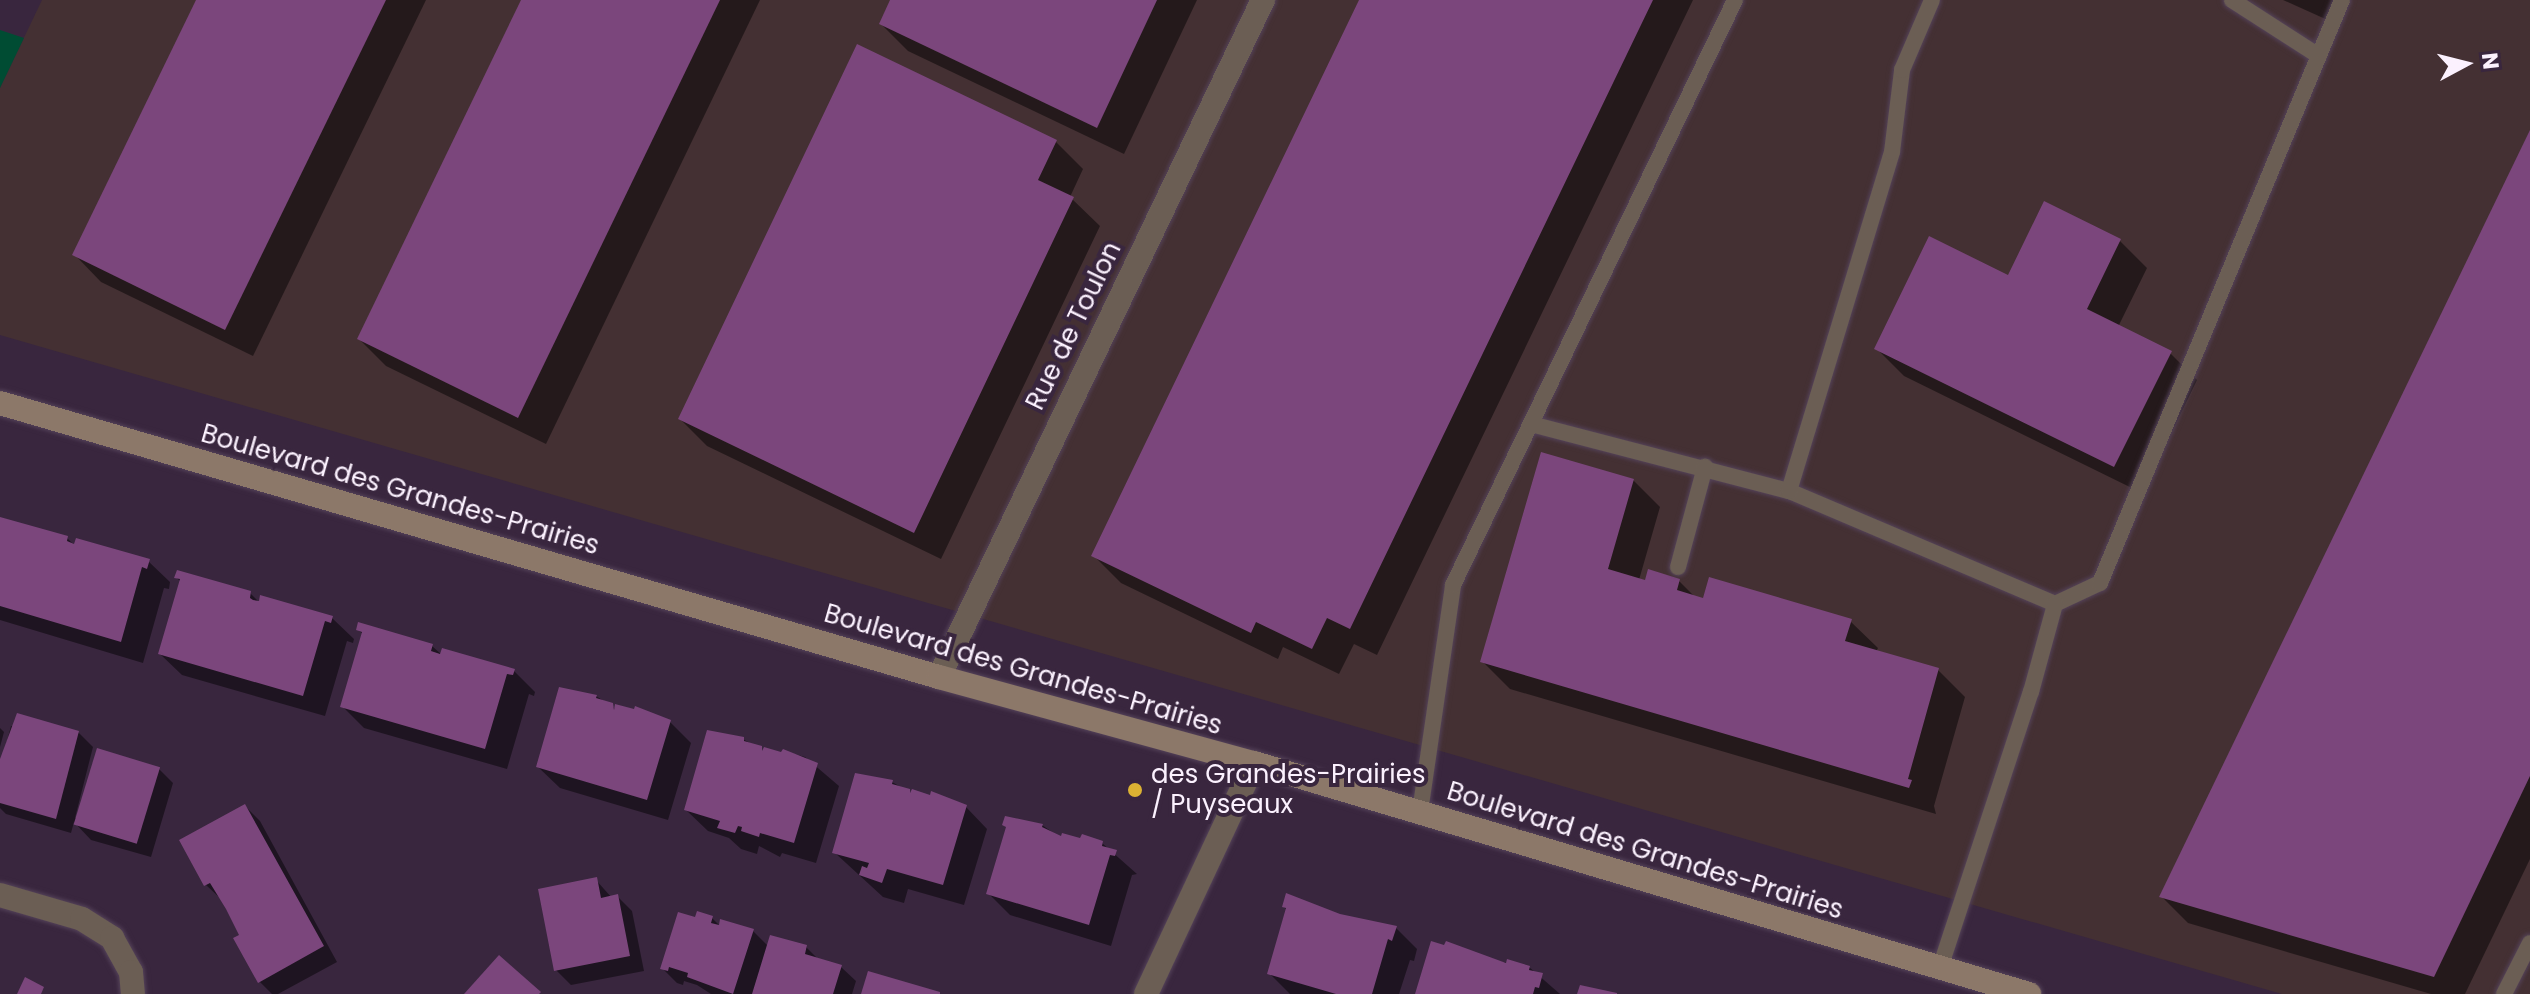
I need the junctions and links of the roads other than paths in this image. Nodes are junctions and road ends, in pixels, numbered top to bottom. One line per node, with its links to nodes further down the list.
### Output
1 (1263, 0): 13 (street, Rue de Toulon)
2 (1735, 0): 8 (lane)
3 (1932, 0): 10 (lane)
4 (2232, 0): 6 (lane)
5 (2342, 0): 6 (lane)
6 (2319, 56): 12 (lane)
7 (0, 403): 13 (main road, Boulevard des Grandes-Prairies)
8 (1531, 424): 9 (lane); 15 (lane)
9 (1705, 467): 10 (lane); 11 (lane)
10 (1789, 491): 12 (lane)
11 (1678, 567)
12 (2055, 604): 18 (lane)
13 (939, 677): 14 (main road, Boulevard des Grandes-Prairies)
14 (1254, 763): 15 (main road, Boulevard des Grandes-Prairies); 20 (street)
15 (1420, 812): 18 (main road, Boulevard des Grandes-Prairies)
16 (0, 895): 19 (street)
17 (2530, 943): 22 (lane)
18 (1940, 968): 21 (main road, Boulevard des Grandes-Prairies)
19 (133, 994)
20 (1146, 994)
21 (2029, 994)
22 (2504, 994)

